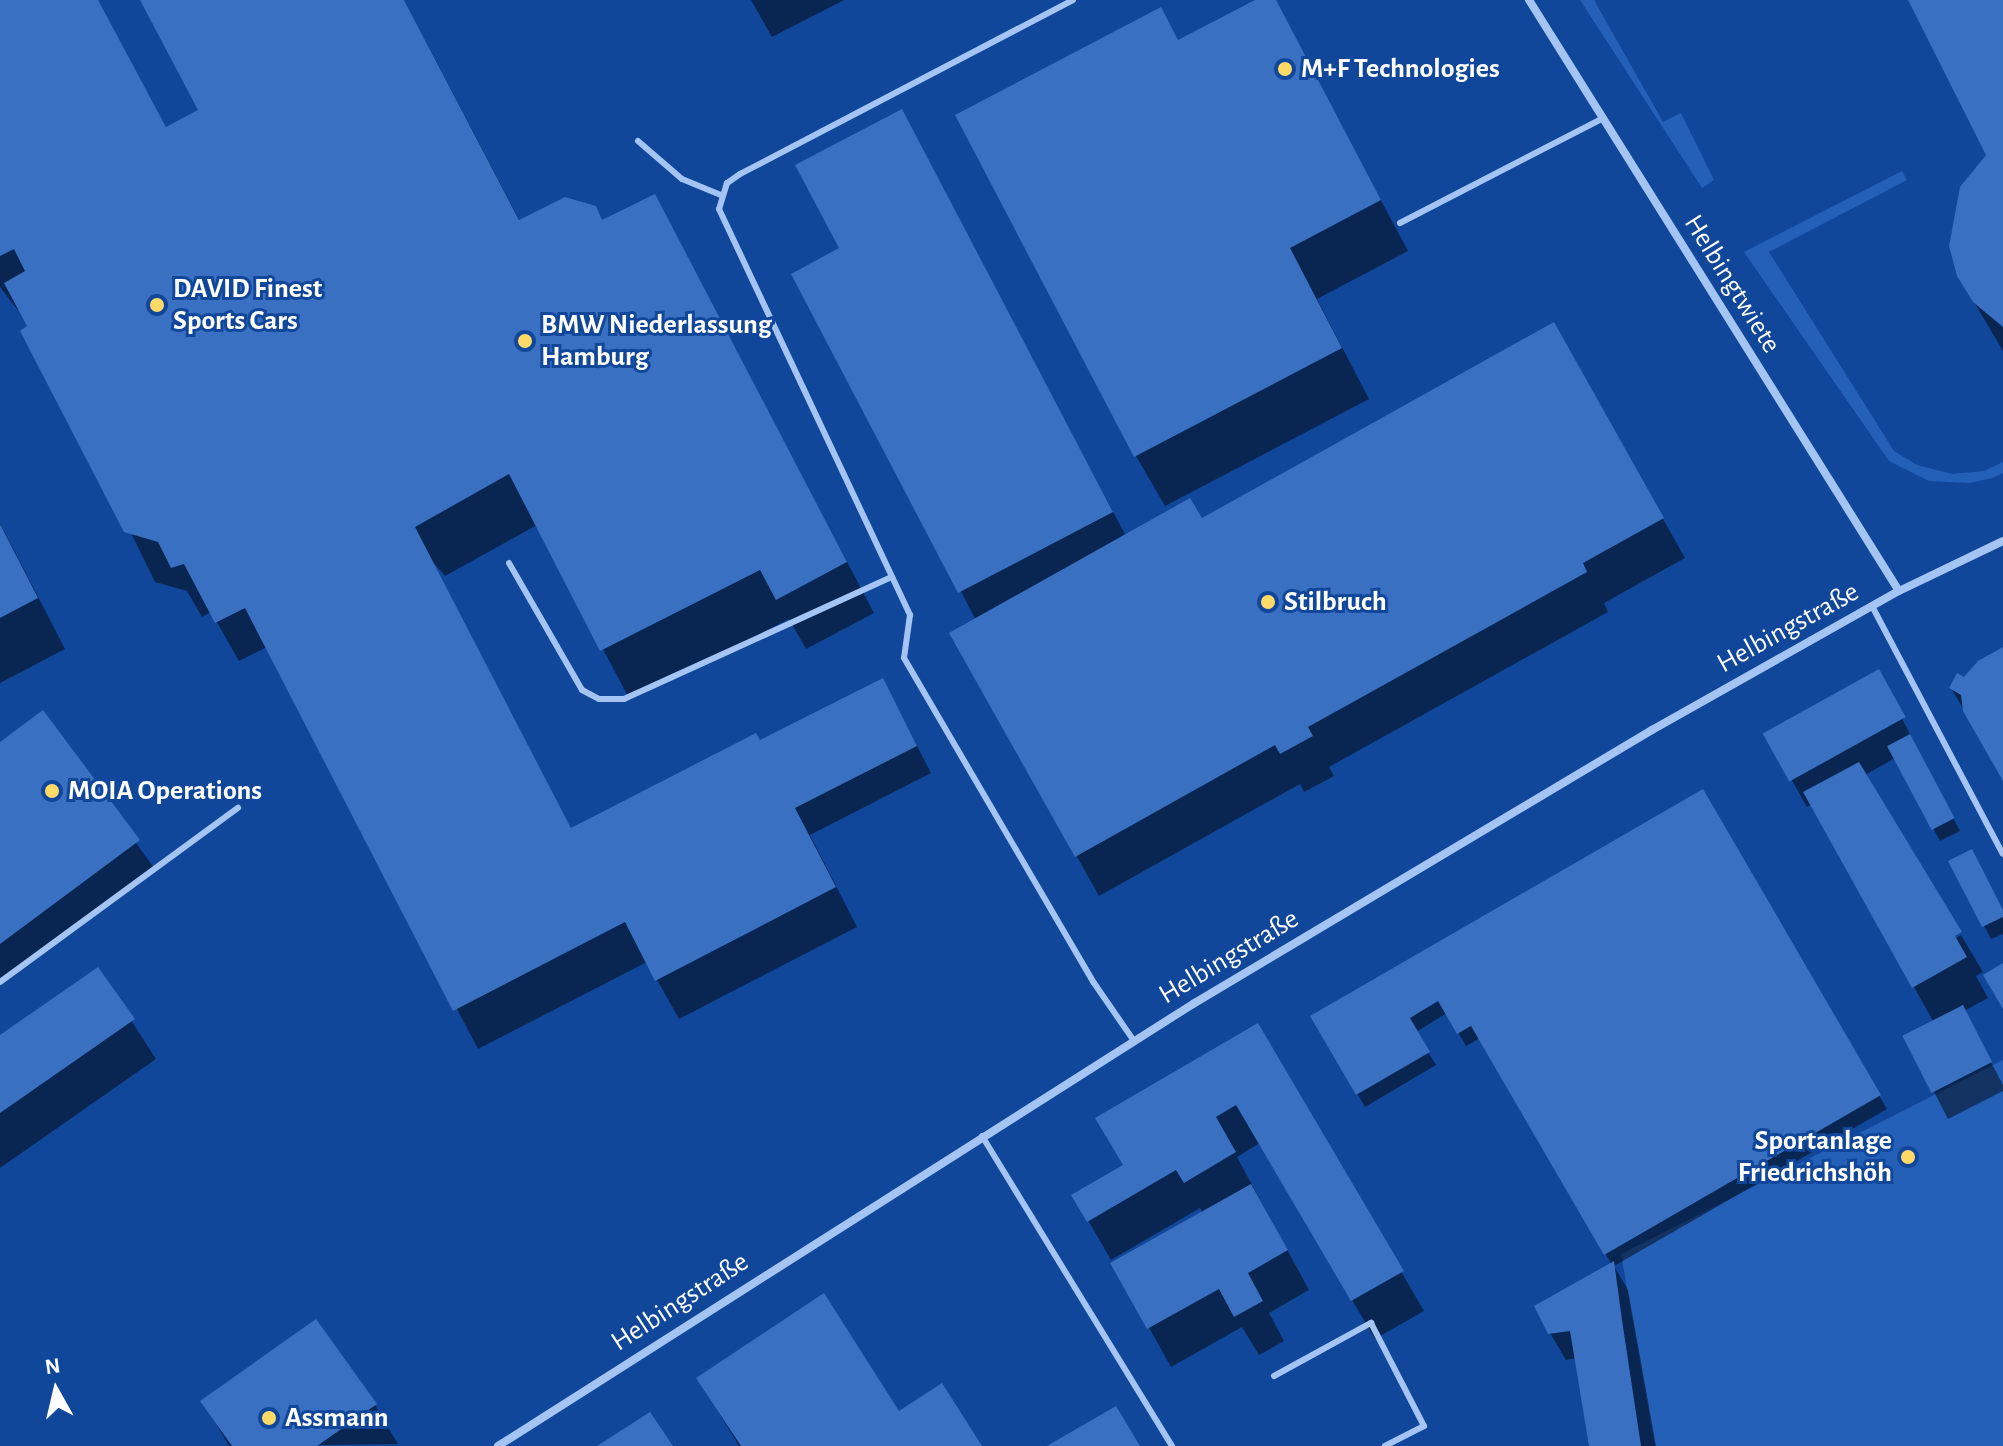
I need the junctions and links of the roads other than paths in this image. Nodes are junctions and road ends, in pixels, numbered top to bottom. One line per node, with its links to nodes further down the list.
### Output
1 (1073, 0): 5 (lane)
2 (1529, 0): 3 (street, Helbingtwiete)
3 (1603, 118): 6 (lane); 10 (street, Helbingtwiete)
4 (638, 141): 5 (lane)
5 (721, 195): 9 (lane)
6 (1400, 223)
7 (2003, 541): 10 (street, Helbingstraße)
8 (509, 563): 9 (lane)
9 (892, 577): 15 (lane)
10 (1899, 591): 11 (street, Helbingstraße)
11 (1872, 606): 13 (lane); 15 (street, Helbingstraße)
12 (238, 808): 14 (lane)
13 (2003, 854)
14 (0, 982)
15 (1134, 1041): 16 (street, Helbingstraße)
16 (982, 1136): 18 (street, Helbingstraße); 19 (lane)
17 (1274, 1376): 20 (lane)
18 (498, 1446)
19 (1172, 1446)
20 (1385, 1446)

